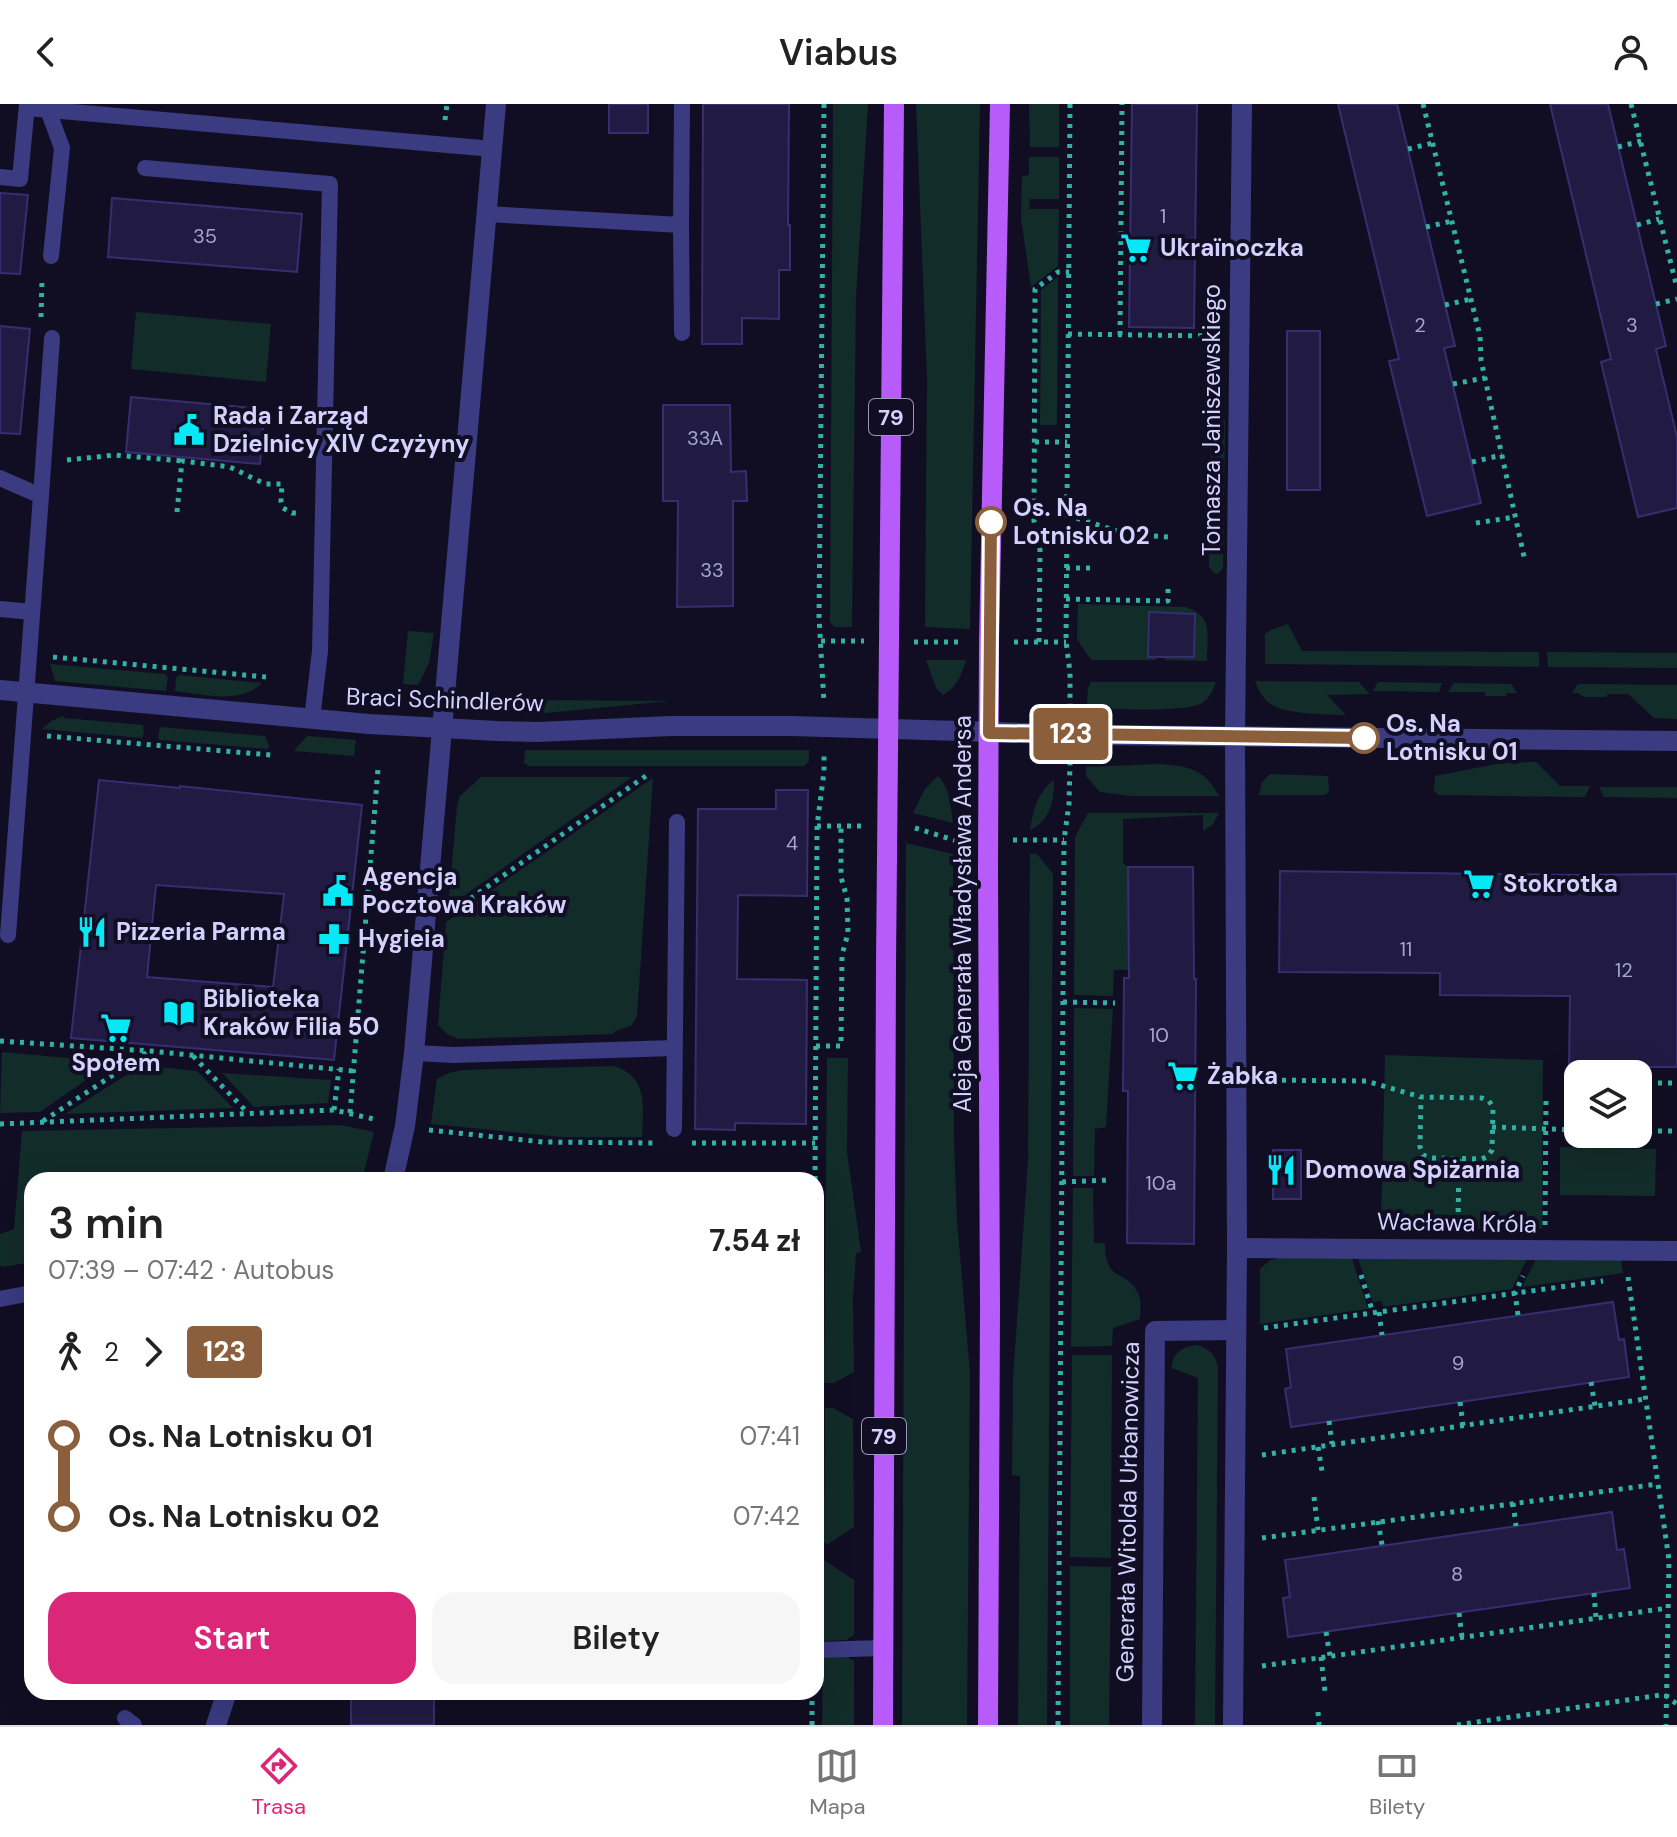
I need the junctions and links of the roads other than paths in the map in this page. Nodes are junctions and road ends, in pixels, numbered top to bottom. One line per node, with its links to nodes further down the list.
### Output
1 (496, 104): 8 (street)
2 (682, 104): 12 (lane)
3 (894, 104): 24 (main road, 79)
4 (1000, 104): 25 (main road, Aleja Generała Władysława Andersa)
5 (1242, 104): 26 (street, Tomasza Janiszewskiego)
6 (27, 106): 7 (lane); 10 (lane)
7 (48, 110): 8 (lane); 13 (lane)
8 (493, 149): 11 (street)
9 (145, 168): 22 (lane)
10 (0, 177)
11 (487, 214): 12 (lane); 23 (street)
12 (681, 225): 14 (lane)
13 (51, 256)
14 (682, 333)
15 (52, 338): 17 (lane)
16 (0, 478): 17 (lane)
17 (41, 496): 19 (lane)
18 (0, 609): 19 (lane)
19 (32, 612): 21 (lane)
20 (0, 690): 21 (street, Braci Schindlerów)
21 (26, 692): 22 (street, Braci Schindlerów); 29 (lane)
22 (312, 719): 23 (street, Braci Schindlerów)
23 (441, 729): 24 (street, Braci Schindlerów); 31 (street)
24 (888, 729): 25 (street, Braci Schindlerów); 39 (main road, 79)
25 (989, 733): 26 (street, Braci Schindlerów); 44 (main road, Aleja Generała Władysława Andersa)
26 (1235, 737): 27 (street, Braci Schindlerów); 34 (street)
27 (1677, 741)
28 (677, 822): 30 (lane)
29 (8, 935)
30 (674, 1048): 31 (lane); 32 (lane)
31 (414, 1053): 33 (street)
32 (676, 1136)
33 (395, 1172)
34 (1237, 1248): 35 (street, Wacława Króla); 38 (street)
35 (1677, 1251)
36 (24, 1294): 37 (lane)
37 (0, 1299)
38 (1236, 1330): 45 (street, Generała Witolda Urbanowicza); 46 (street)
39 (883, 1648): 40 (lane); 43 (main road, 79)
40 (824, 1650)
41 (224, 1700): 42 (street)
42 (216, 1725)
43 (883, 1725)
44 (988, 1725)
45 (1152, 1725)
46 (1233, 1725)

